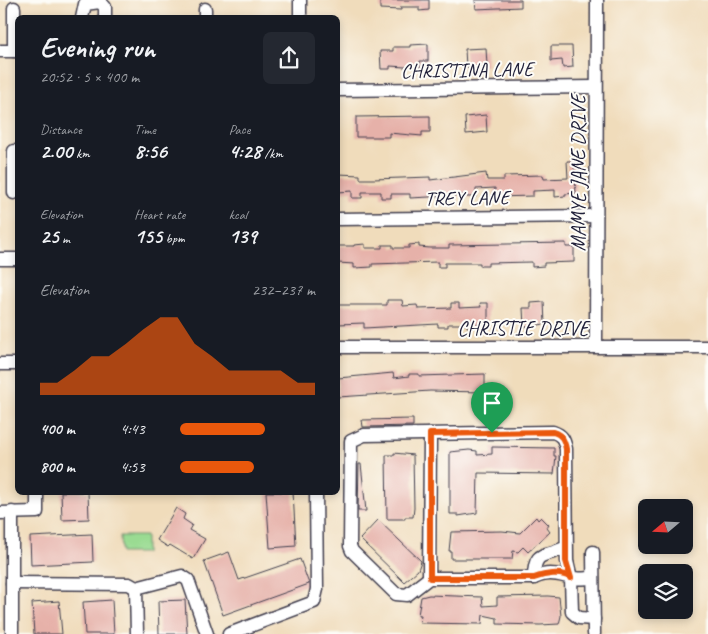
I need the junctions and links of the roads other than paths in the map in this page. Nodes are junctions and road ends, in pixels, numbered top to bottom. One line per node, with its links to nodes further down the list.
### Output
1 (300, 0): 6 (street)
2 (597, 0): 10 (street, MAMYE JANE DRIVE)
3 (14, 8): 7 (street)
4 (83, 15): 5 (street)
5 (105, 15)
6 (300, 15)
7 (15, 30)
8 (15, 51): 9 (street)
9 (0, 52)
10 (596, 87): 11 (street, CHRISTINA LANE); 16 (street, MAMYE JANE DRIVE)
11 (340, 90)
12 (15, 151): 13 (street)
13 (0, 152)
14 (15, 172): 15 (street)
15 (14, 193)
16 (596, 216): 17 (street, TREY LANE); 20 (street, MAMYE JANE DRIVE)
17 (340, 219)
18 (0, 259): 19 (street)
19 (15, 259)
20 (596, 346): 21 (street, CHRISTIE DRIVE); 22 (street, CHRISTIE DRIVE)
21 (708, 346)
22 (340, 347)
23 (0, 364): 24 (street)
24 (15, 364)
25 (430, 434): 29 (street); 31 (street); 31 (street)
26 (37, 495): 28 (street)
27 (316, 495): 41 (street)
28 (6, 513): 35 (street)
29 (566, 547): 32 (street); 33 (street)
30 (593, 552): 34 (street)
31 (430, 578): 32 (street)
32 (534, 578): 33 (street)
33 (571, 578): 34 (street); 37 (street)
34 (593, 578): 37 (street)
35 (12, 583): 36 (street); 38 (street)
36 (136, 588): 39 (street); 40 (street)
37 (594, 619): 42 (street)
38 (12, 634)
39 (137, 634)
40 (207, 634)
41 (229, 634)
42 (594, 634)

